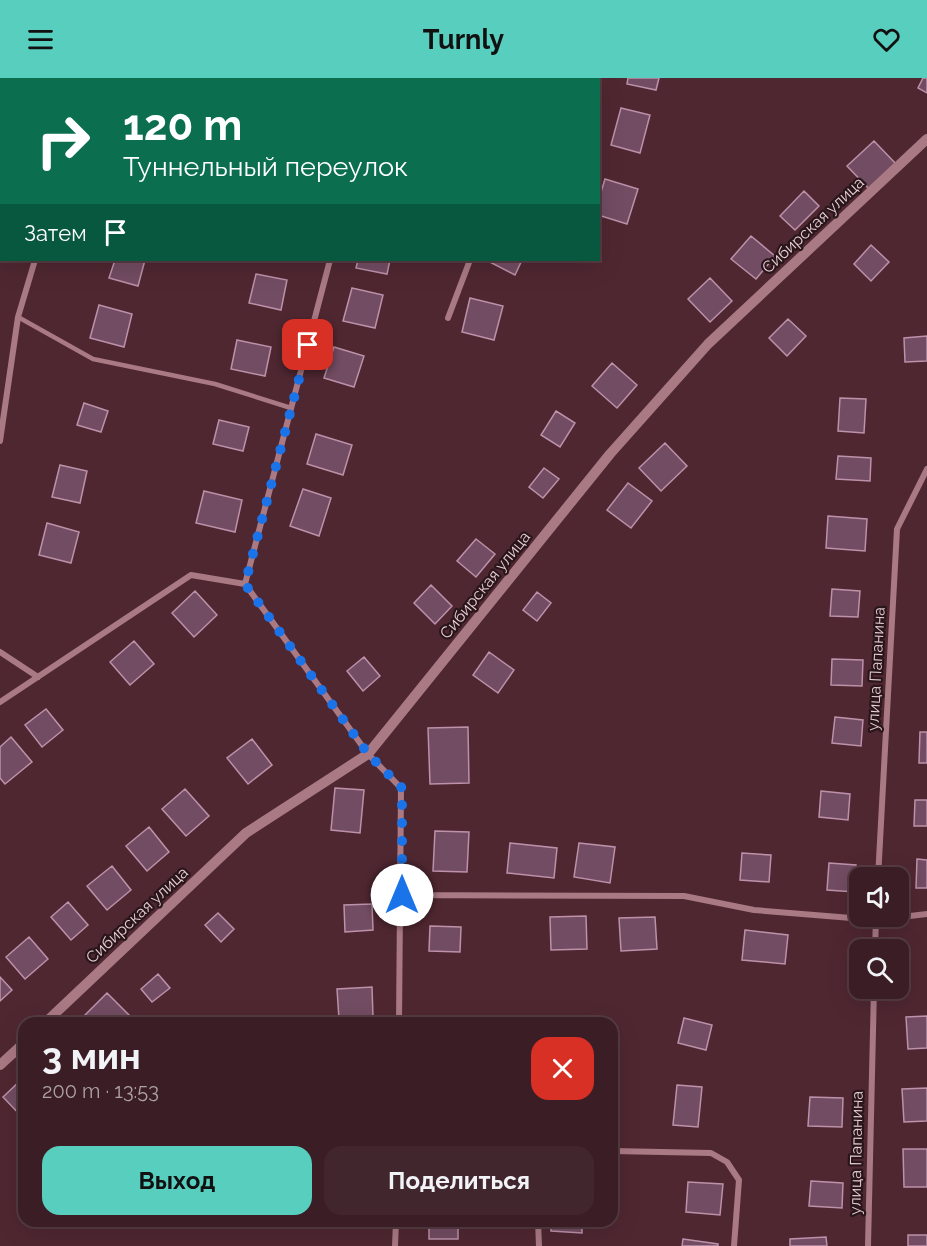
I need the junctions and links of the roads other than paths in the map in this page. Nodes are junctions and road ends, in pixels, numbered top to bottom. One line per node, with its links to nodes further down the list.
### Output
1 (927, 139): 14 (street, Сибирская улица)
2 (35, 261): 5 (street)
3 (330, 261): 7 (street)
4 (470, 261): 6 (street)
5 (18, 317): 7 (lane); 8 (street)
6 (448, 318)
7 (291, 408): 10 (street)
8 (0, 441)
9 (927, 470): 15 (street, улица Папанина)
10 (245, 584): 12 (street); 14 (street)
11 (0, 652): 12 (street)
12 (38, 677): 13 (street)
13 (0, 702)
14 (368, 754): 16 (street); 21 (street, Сибирская улица)
15 (879, 867)
16 (402, 895): 19 (street); 22 (street)
17 (927, 914): 18 (street)
18 (909, 915)
19 (849, 916)
20 (874, 999): 31 (street, улица Папанина)
21 (51, 1017)
22 (399, 1017)
23 (18, 1048): 24 (street)
24 (0, 1065)
25 (618, 1150): 30 (street)
26 (396, 1227): 28 (street)
27 (538, 1227): 29 (street)
28 (395, 1246)
29 (539, 1246)
30 (734, 1246)
31 (868, 1246)

